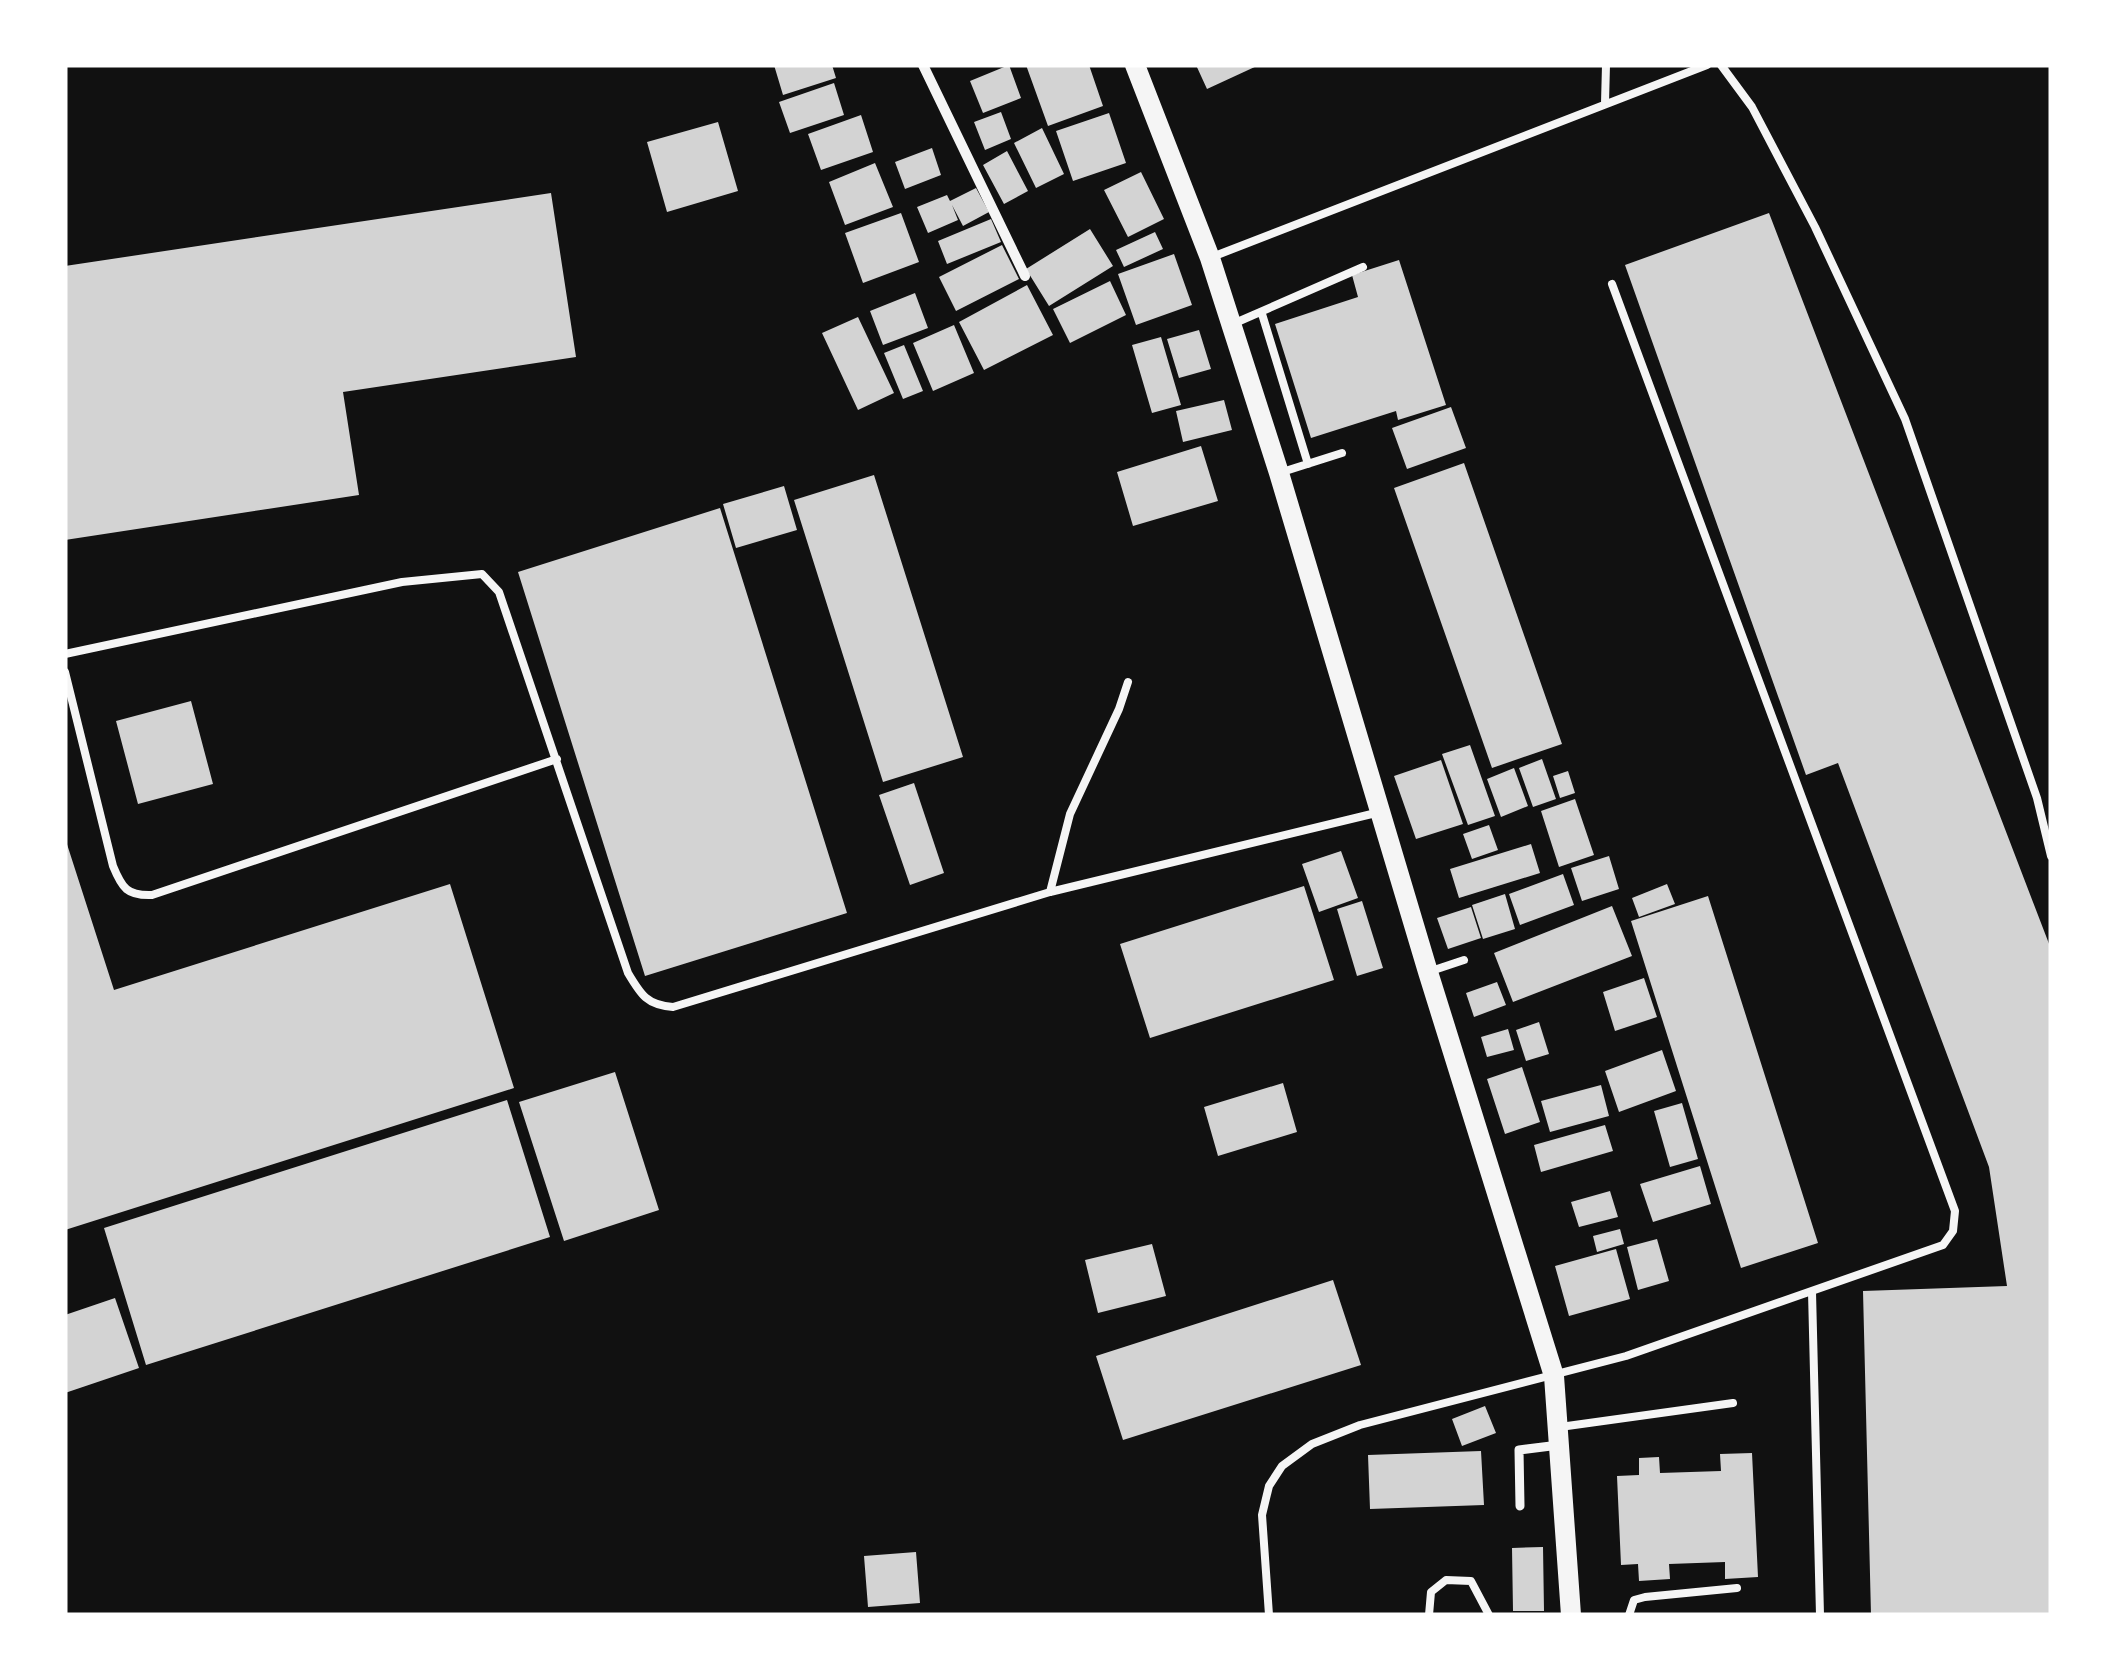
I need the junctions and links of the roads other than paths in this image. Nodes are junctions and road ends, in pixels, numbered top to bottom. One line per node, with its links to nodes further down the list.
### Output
1 (922, 65): 9 (street)
2 (1135, 65): 7 (main road)
3 (1606, 65): 6 (lane)
4 (1707, 65): 6 (lane)
5 (1721, 65): 21 (lane)
6 (1605, 103): 7 (lane)
7 (1210, 258): 12 (main road)
8 (1363, 267): 11 (lane)
9 (1025, 276)
10 (1612, 284): 25 (lane)
11 (1262, 314): 12 (lane); 14 (lane)
12 (1232, 324): 15 (main road)
13 (1342, 453): 14 (lane)
14 (1308, 464): 15 (lane)
15 (1279, 473): 20 (main road)
16 (65, 654): 19 (lane)
17 (65, 672): 19 (lane)
18 (1128, 682): 22 (lane)
19 (557, 759): 22 (lane)
20 (1380, 812): 22 (lane); 24 (main road)
21 (2051, 856)
22 (1050, 892)
23 (1464, 960): 24 (lane)
24 (1428, 972): 26 (main road)
25 (1812, 1292): 26 (lane); 36 (lane)
26 (1554, 1376): 28 (main road); 31 (lane)
27 (1733, 1403): 28 (lane)
28 (1558, 1436): 29 (street); 34 (main road)
29 (1520, 1506)
30 (1738, 1588): 35 (lane)
31 (1269, 1615)
32 (1429, 1615): 33 (lane)
33 (1489, 1615)
34 (1571, 1615)
35 (1629, 1615)
36 (1820, 1615)

